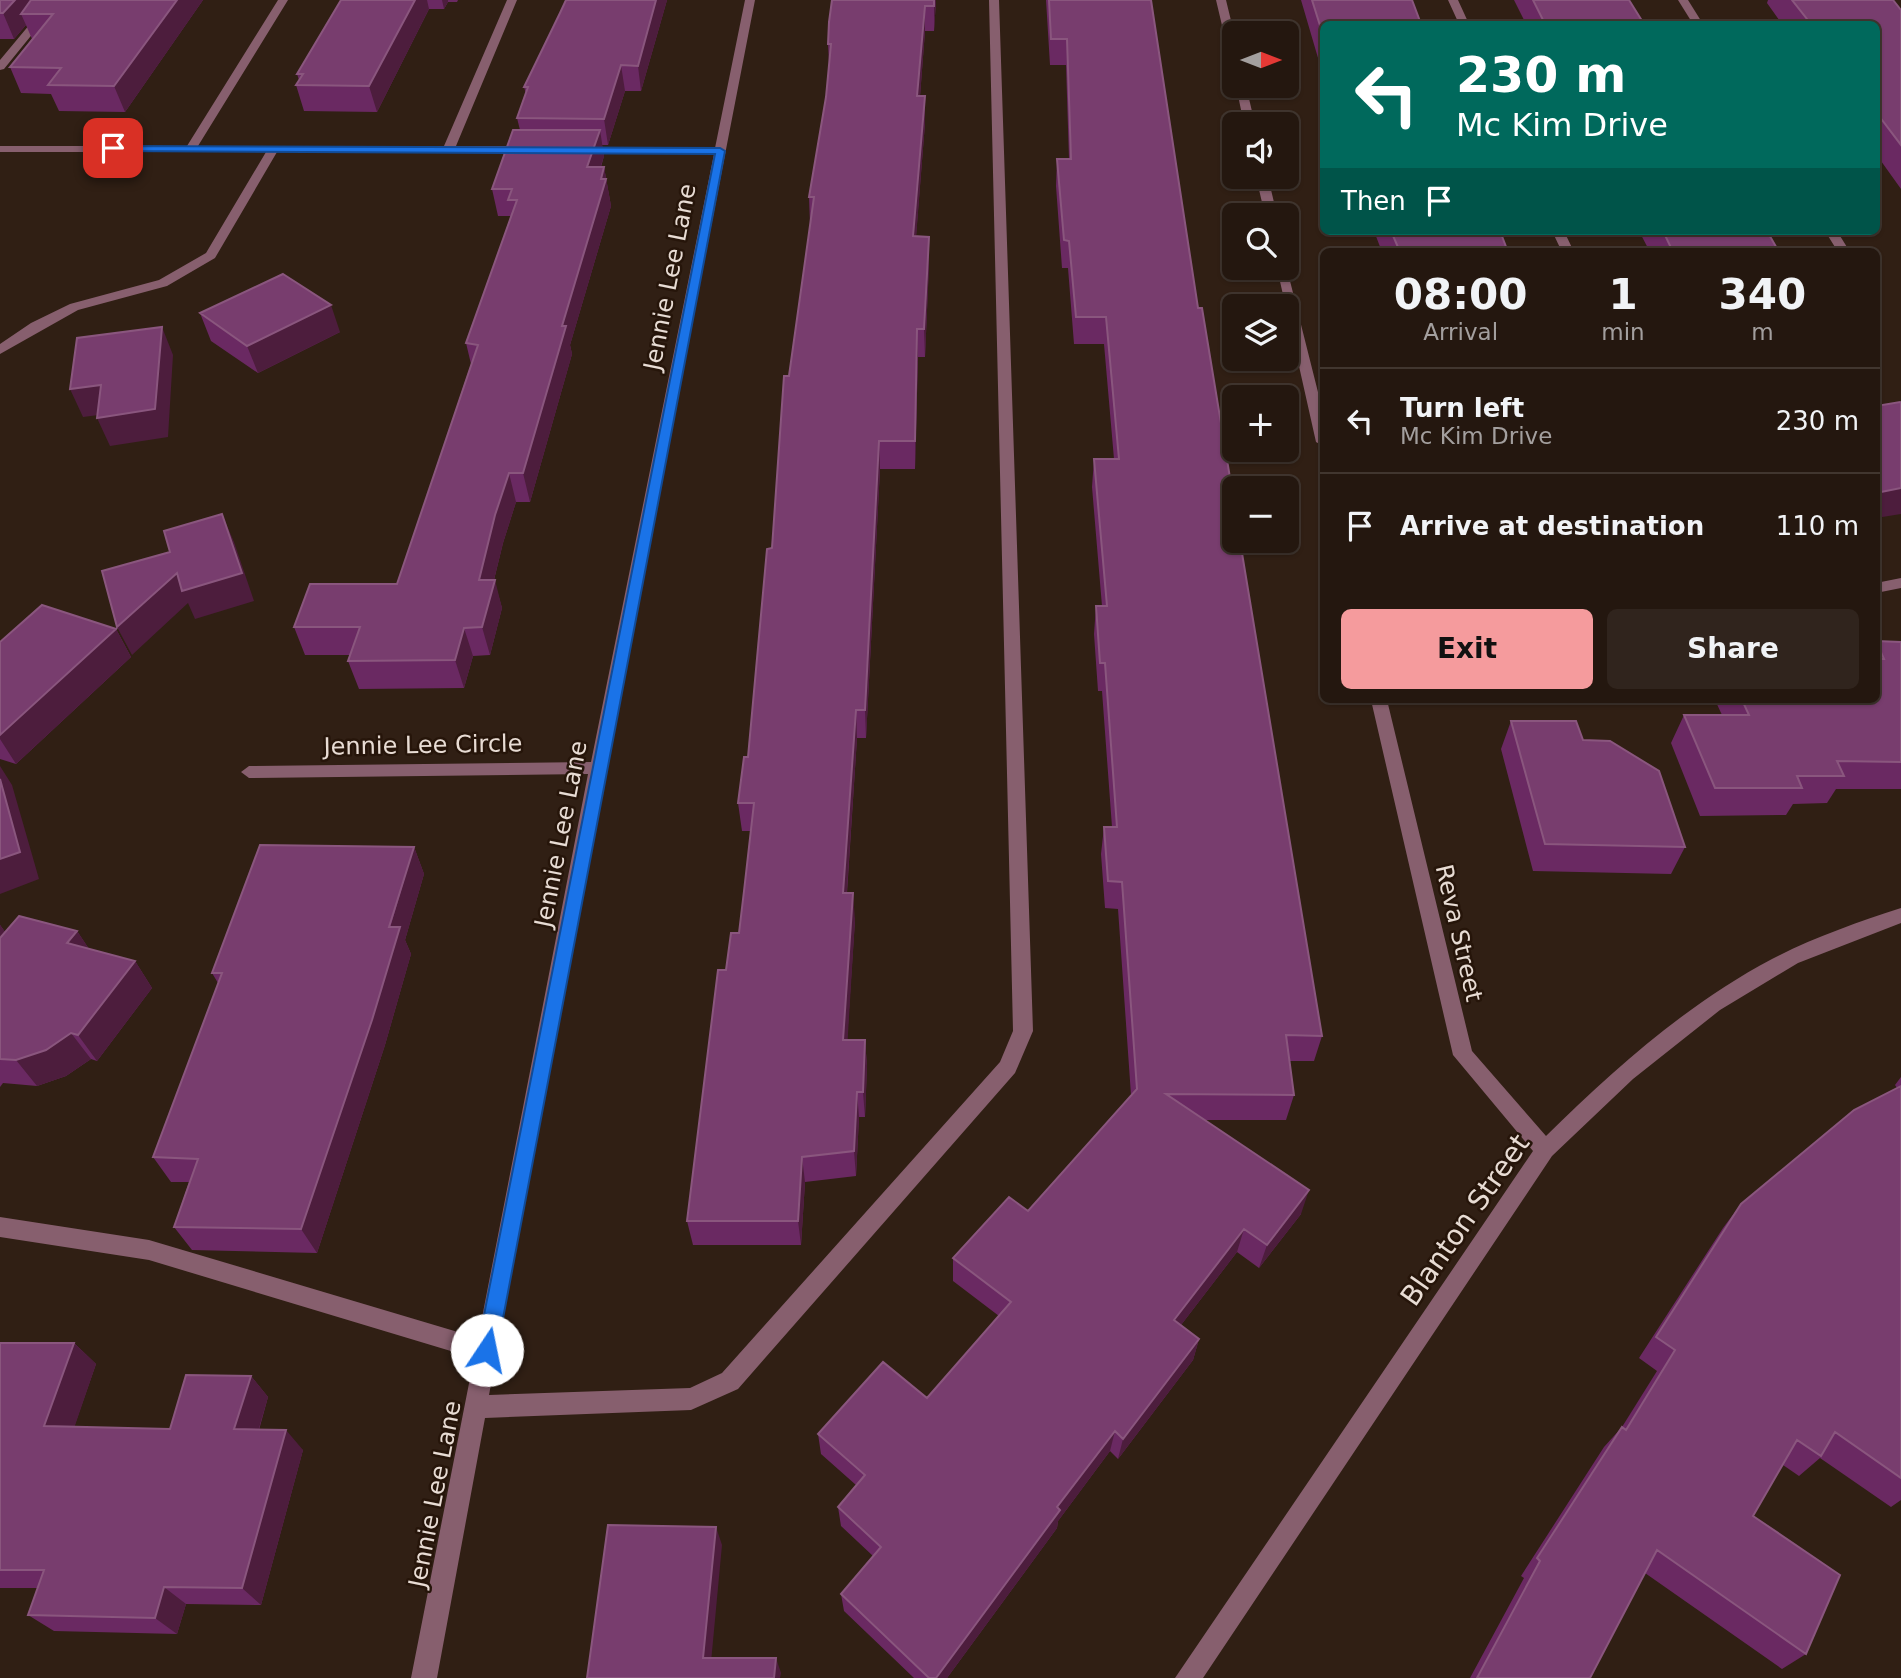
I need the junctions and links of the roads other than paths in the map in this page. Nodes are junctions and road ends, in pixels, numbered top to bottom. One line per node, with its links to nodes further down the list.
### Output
1 (55, 0): 12 (street)
2 (283, 0): 13 (street)
3 (512, 0): 14 (street)
4 (750, 0): 19 (street, Jennie Lee Lane)
5 (994, 0): 32 (street)
6 (1221, 0): 9 (street)
7 (1453, 0): 10 (street)
8 (1683, 0): 11 (street)
9 (1226, 21)
10 (1463, 21)
11 (1696, 21)
12 (0, 67)
13 (191, 148): 15 (street); 18 (street)
14 (449, 148): 16 (street); 18 (street)
15 (0, 149)
16 (544, 149)
17 (571, 149): 19 (street)
18 (273, 150): 21 (street)
19 (720, 151): 26 (street, Jennie Lee Lane)
20 (1286, 280): 22 (street)
21 (0, 350)
22 (1320, 429)
23 (1901, 583): 24 (street)
24 (1880, 587)
25 (1380, 703): 29 (street, Reva Street)
26 (598, 768): 27 (street, Jennie Lee Circle); 31 (street, Jennie Lee Lane)
27 (249, 772)
28 (1901, 915): 29 (street, Blanton Street)
29 (1545, 1150): 34 (street, Blanton Street)
30 (0, 1227): 31 (street)
31 (487, 1350): 32 (street, Jennie Lee Lane)
32 (477, 1407): 33 (street, Jennie Lee Lane)
33 (424, 1678)
34 (1188, 1678)

